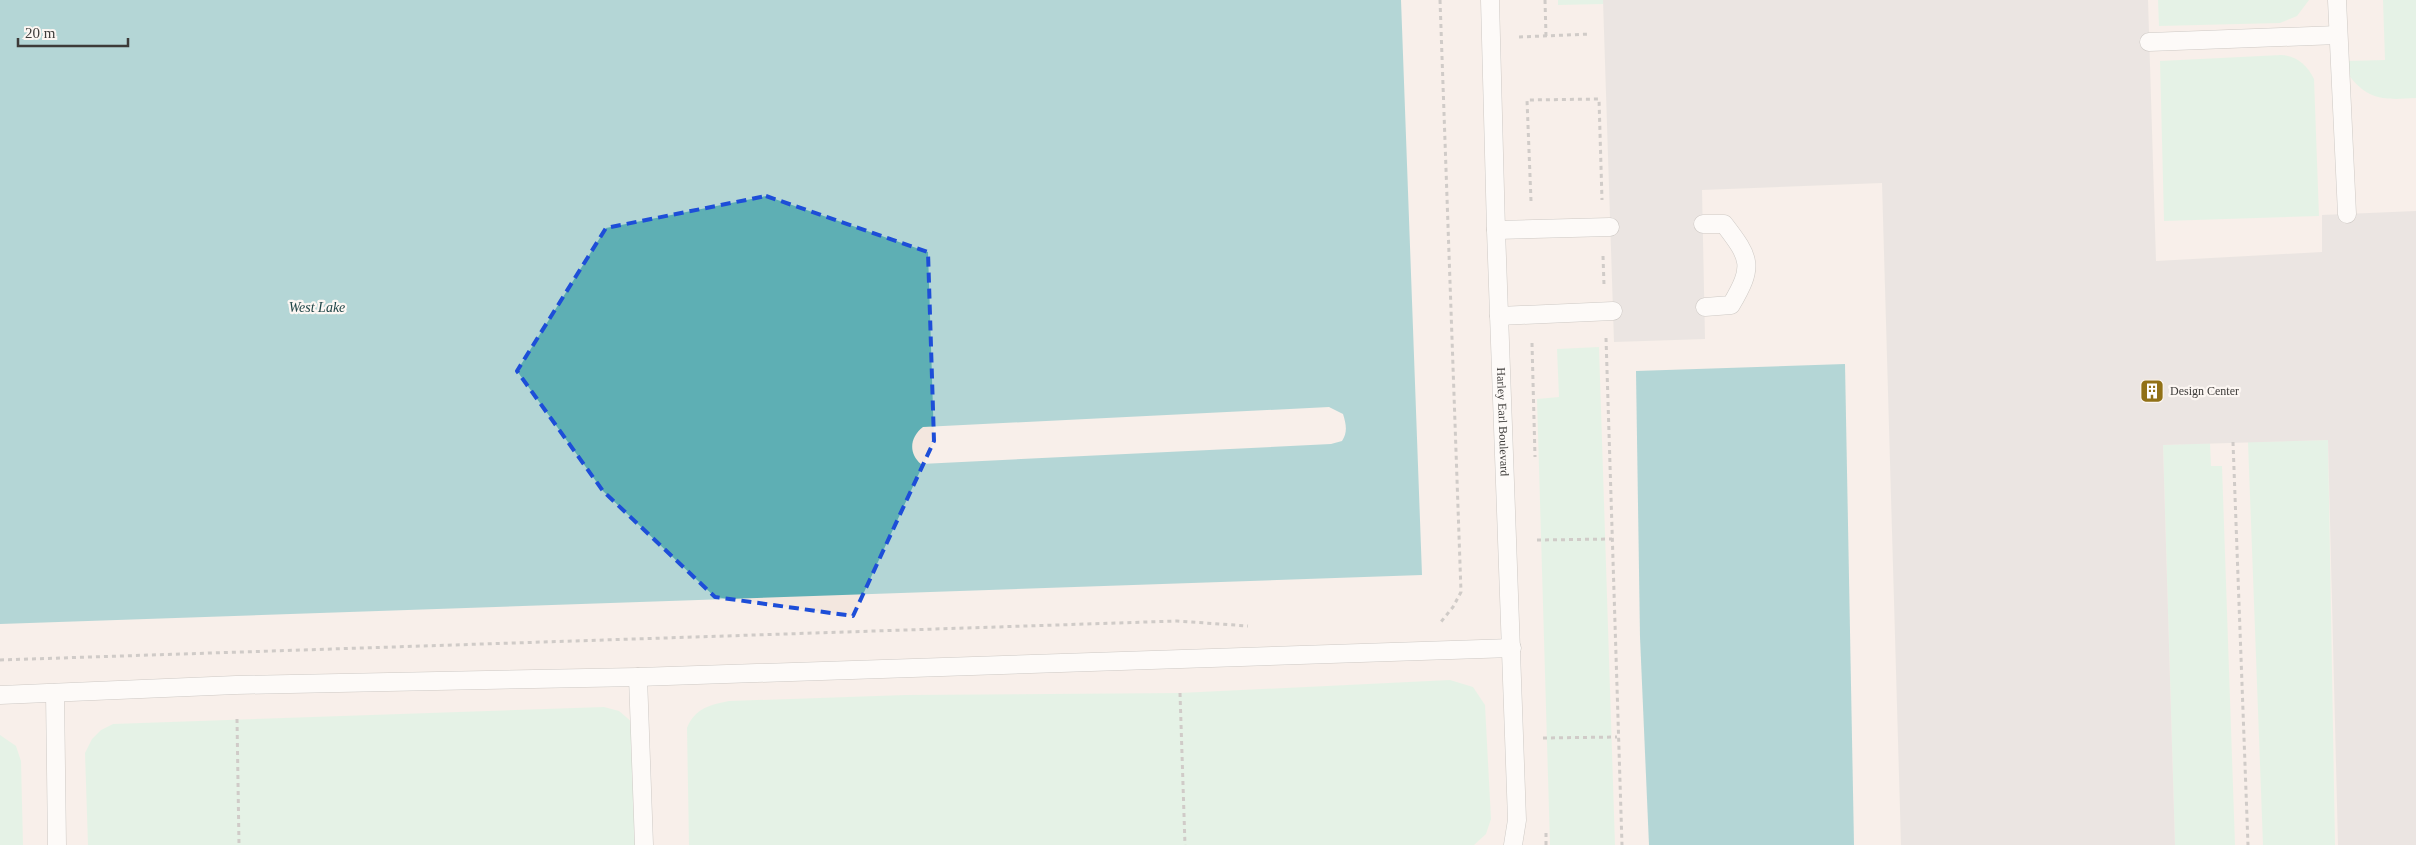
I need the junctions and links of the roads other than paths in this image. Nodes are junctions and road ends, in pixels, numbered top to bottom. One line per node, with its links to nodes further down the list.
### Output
1 (1490, 0): 8 (lane, Harley Earl Boulevard)
2 (2337, 0): 3 (lane)
3 (2338, 35): 4 (lane); 5 (lane)
4 (2149, 42)
5 (2347, 214)
6 (1703, 224): 9 (lane)
7 (1606, 227): 8 (lane)
8 (1496, 230): 11 (lane, Harley Earl Boulevard)
9 (1705, 307)
10 (1609, 311): 11 (lane)
11 (1499, 316): 12 (lane, Harley Earl Boulevard)
12 (1512, 648): 13 (lane); 18 (lane, Harley Earl Boulevard)
13 (638, 676): 14 (lane); 17 (lane)
14 (55, 693): 15 (lane); 16 (lane)
15 (0, 694)
16 (57, 845)
17 (644, 845)
18 (1512, 845)

